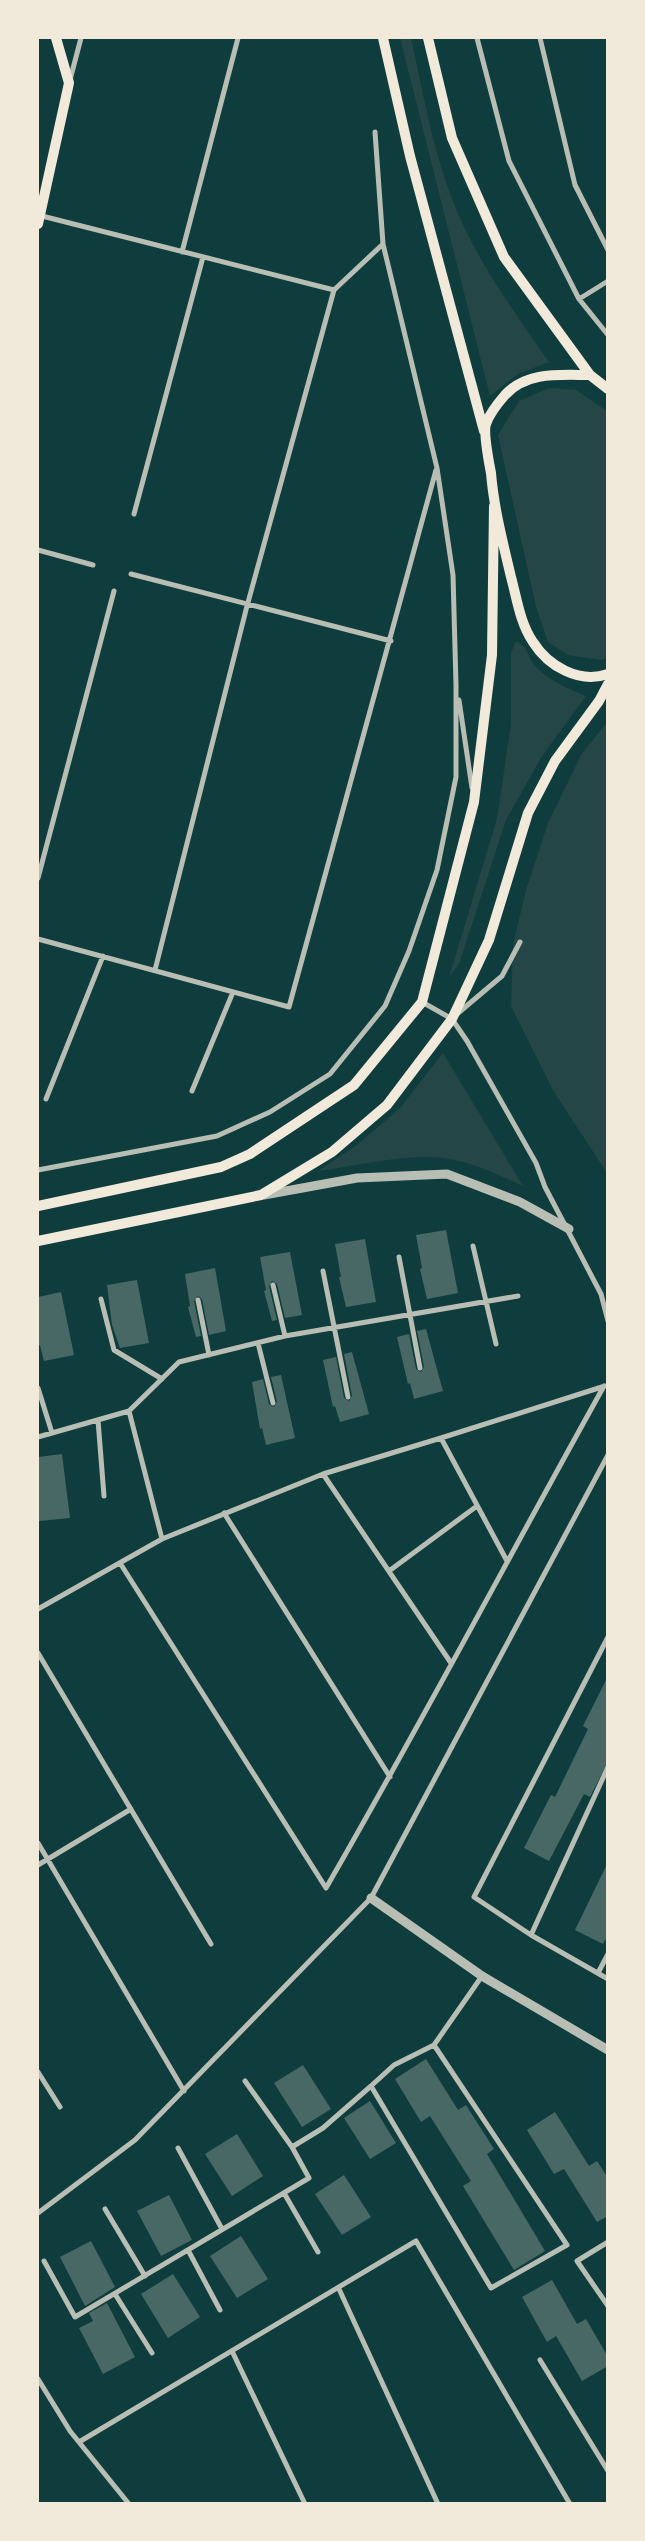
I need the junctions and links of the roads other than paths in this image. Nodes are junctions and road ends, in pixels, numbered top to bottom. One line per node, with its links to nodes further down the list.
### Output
1 (56, 38): 8 (main road)
2 (82, 38): 8 (street)
3 (238, 38): 13 (street)
4 (383, 38): 21 (main road)
5 (428, 38): 19 (main road)
6 (477, 38): 17 (street)
7 (540, 38): 12 (street)
8 (69, 83): 10 (main road)
9 (375, 132): 11 (street)
10 (38, 218): 13 (street)
11 (382, 244): 16 (street); 22 (street)
12 (608, 250)
13 (182, 252): 14 (street)
14 (203, 257): 16 (street); 24 (street)
15 (608, 281): 17 (street)
16 (334, 290): 29 (street)
17 (579, 299): 18 (street)
18 (608, 335)
19 (590, 375): 20 (main road); 21 (main road)
20 (608, 389)
21 (488, 446): 23 (main road)
22 (437, 468): 30 (street); 33 (street)
23 (494, 506): 31 (main road); 34 (main road)
24 (134, 514)
25 (38, 550): 26 (street)
26 (93, 564)
27 (131, 574): 29 (street)
28 (114, 591): 35 (street)
29 (247, 606): 30 (street); 39 (street)
30 (391, 641): 40 (street)
31 (608, 674)
32 (608, 684): 42 (main road)
33 (456, 685): 34 (street); 45 (street)
34 (474, 802): 41 (main road)
35 (38, 878)
36 (38, 939): 38 (street)
37 (520, 942): 42 (street)
38 (103, 956): 39 (street); 44 (street)
39 (155, 970): 40 (street)
40 (233, 992): 43 (street)
41 (422, 1002): 42 (street); 47 (main road)
42 (452, 1019): 46 (main road); 48 (street)
43 (192, 1091)
44 (46, 1099)
45 (38, 1170)
46 (261, 1195): 48 (street); 49 (main road)
47 (38, 1206)
48 (569, 1230): 59 (street)
49 (38, 1242)
50 (473, 1246): 57 (street)
51 (399, 1257): 58 (street)
52 (322, 1271): 60 (street)
53 (273, 1285): 61 (street)
54 (518, 1296): 57 (street)
55 (101, 1299): 66 (street)
56 (198, 1300): 64 (street)
57 (486, 1301): 58 (street); 63 (street)
58 (409, 1315): 60 (street); 65 (street)
59 (608, 1321)
60 (334, 1328): 61 (street); 69 (street)
61 (285, 1336): 62 (street)
62 (258, 1343): 64 (street); 70 (street)
63 (496, 1344)
64 (209, 1355): 66 (street)
65 (420, 1368)
66 (162, 1379): 71 (street)
67 (606, 1385): 75 (street); 82 (street)
68 (38, 1388): 73 (street)
69 (348, 1397)
70 (273, 1403)
71 (129, 1411): 72 (street); 81 (street)
72 (98, 1420): 73 (street); 78 (street)
73 (52, 1432): 74 (street)
74 (38, 1437)
75 (441, 1438): 77 (street); 79 (street)
76 (608, 1455): 95 (street)
77 (323, 1474): 80 (street); 84 (street)
78 (104, 1496)
79 (478, 1506): 82 (street); 84 (street)
80 (224, 1513): 81 (street); 90 (street)
81 (162, 1539): 83 (street)
82 (507, 1561): 88 (street)
83 (120, 1563): 85 (street); 90 (street)
84 (389, 1571): 88 (street)
85 (38, 1609)
86 (608, 1636): 96 (street)
87 (38, 1653): 91 (street)
88 (451, 1662): 90 (street)
89 (608, 1767): 96 (street)
90 (390, 1777)
91 (130, 1808): 93 (street); 97 (street)
92 (38, 1843): 93 (street)
93 (47, 1860): 94 (street); 107 (street)
94 (38, 1866)
95 (371, 1898): 100 (street); 107 (street)
96 (531, 1935): 99 (street)
97 (211, 1944)
98 (608, 1954): 99 (street)
99 (598, 1973): 101 (street)
100 (482, 1976): 102 (street); 103 (street)
101 (608, 1979)
102 (434, 2045): 106 (street); 106 (street)
103 (608, 2050)
104 (38, 2072): 108 (street)
105 (245, 2081): 109 (street)
106 (371, 2086): 109 (street)
107 (184, 2092): 113 (street)
108 (60, 2107)
109 (292, 2146): 111 (street)
110 (178, 2148): 114 (street)
111 (284, 2193): 114 (street); 117 (street)
112 (105, 2209): 119 (street)
113 (38, 2213)
114 (222, 2229): 116 (street)
115 (608, 2242): 122 (street)
116 (188, 2250): 119 (street); 123 (street)
117 (318, 2252)
118 (44, 2261): 121 (street)
119 (145, 2276): 121 (street)
120 (339, 2289): 124 (street); 132 (street); 133 (street)
121 (115, 2294): 125 (street)
122 (608, 2306)
123 (220, 2310)
124 (232, 2351): 128 (street); 131 (street)
125 (152, 2353)
126 (540, 2360): 129 (street)
127 (38, 2379): 128 (street)
128 (79, 2442): 130 (street)
129 (608, 2472)
130 (130, 2504)
131 (305, 2504)
132 (438, 2504)
133 (570, 2504)

